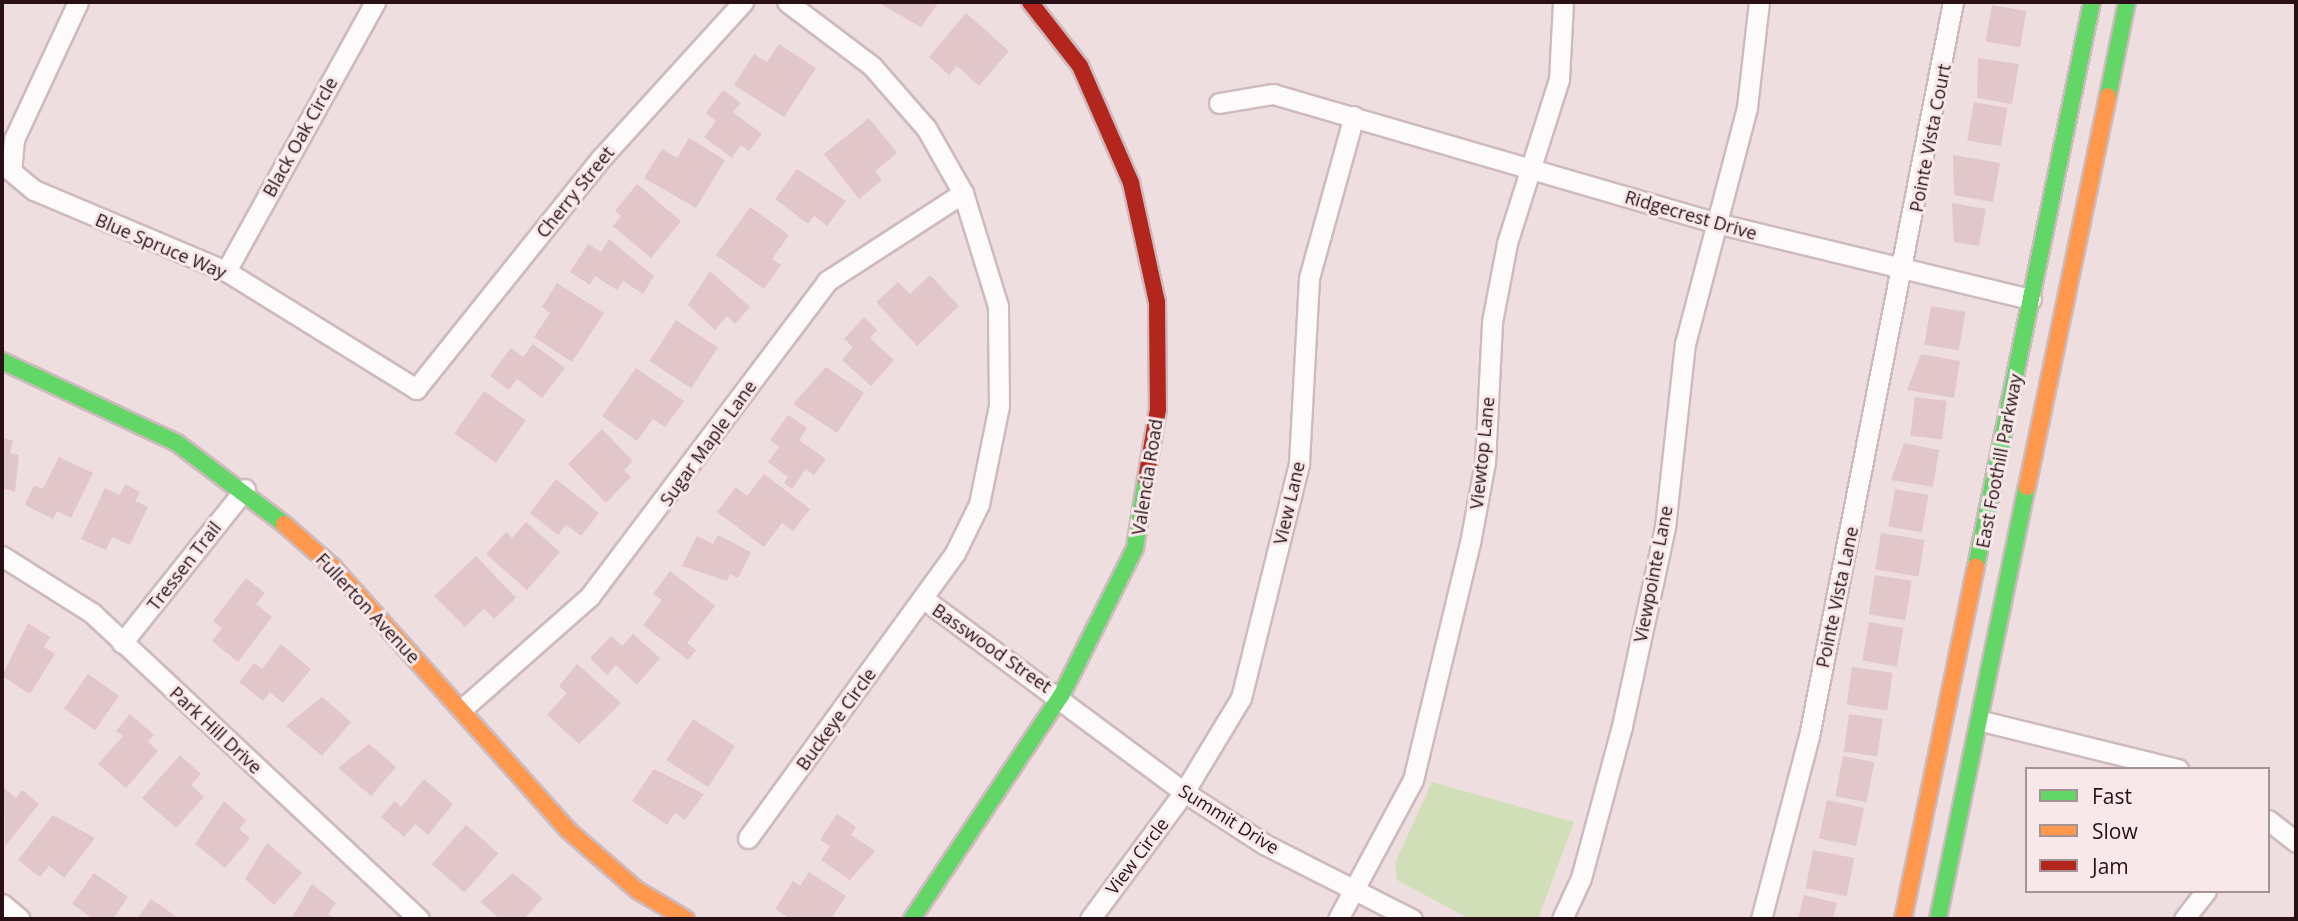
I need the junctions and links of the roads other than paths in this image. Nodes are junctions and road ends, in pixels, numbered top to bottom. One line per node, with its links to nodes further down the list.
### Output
1 (78, 2): 16 (street, Blue Spruce Way)
2 (375, 2): 16 (street, Black Oak Circle)
3 (743, 2): 20 (street, Cherry Street)
4 (787, 2): 14 (street, Buckeye Circle)
5 (1030, 2): 25 (main road, Valencia Road)
6 (1563, 2): 13 (street, Viewtop Lane)
7 (1759, 2): 15 (street, Viewpointe Lane)
8 (1953, 2): 17 (street, Pointe Vista Court)
9 (2092, 2): 18 (main road, East Foothill Parkway)
10 (2127, 2): 27 (main road, East Foothill Parkway)
11 (1219, 103): 12 (street, Ridgecrest Drive)
12 (1354, 116): 13 (street, Ridgecrest Drive); 29 (street, View Lane)
13 (1532, 169): 15 (street, Ridgecrest Drive); 33 (street, Viewtop Lane)
14 (963, 193): 23 (street, Buckeye Circle); 26 (street, Sugar Maple Lane)
15 (1716, 223): 17 (street, Ridgecrest Drive); 43 (street, Viewpointe Lane)
16 (226, 271): 20 (street, Blue Spruce Way)
17 (1904, 273): 18 (street, Ridgecrest Drive); 44 (street, Pointe Vista Lane)
18 (2031, 299): 45 (main road, East Foothill Parkway)
19 (2, 361): 21 (main road, Fullerton Avenue)
20 (416, 389)
21 (245, 489): 24 (street, Tressen Trail); 26 (main road, Fullerton Avenue)
22 (2, 556): 24 (street, Park Hill Drive)
23 (924, 600): 25 (street, Basswood Street); 31 (street, Buckeye Circle)
24 (122, 643): 37 (street, Park Hill Drive)
25 (1061, 696): 29 (street, Summit Drive); 39 (main road, Valencia Road)
26 (462, 709): 38 (main road, Fullerton Avenue)
27 (1982, 722): 28 (street); 46 (main road, East Foothill Parkway)
28 (2170, 767)
29 (1184, 792): 33 (street, Summit Drive); 40 (street, View Circle)
30 (2270, 822): 32 (street)
31 (748, 838)
32 (2296, 842)
33 (1354, 891): 41 (street, Viewtop Lane); 42 (street, Summit Drive)
34 (2204, 893): 47 (street)
35 (2, 904): 36 (street)
36 (20, 919)
37 (419, 919)
38 (686, 919)
39 (912, 919)
40 (1090, 919)
41 (1338, 919)
42 (1412, 919)
43 (1562, 919)
44 (1761, 919)
45 (1903, 919)
46 (1938, 919)
47 (2184, 919)

